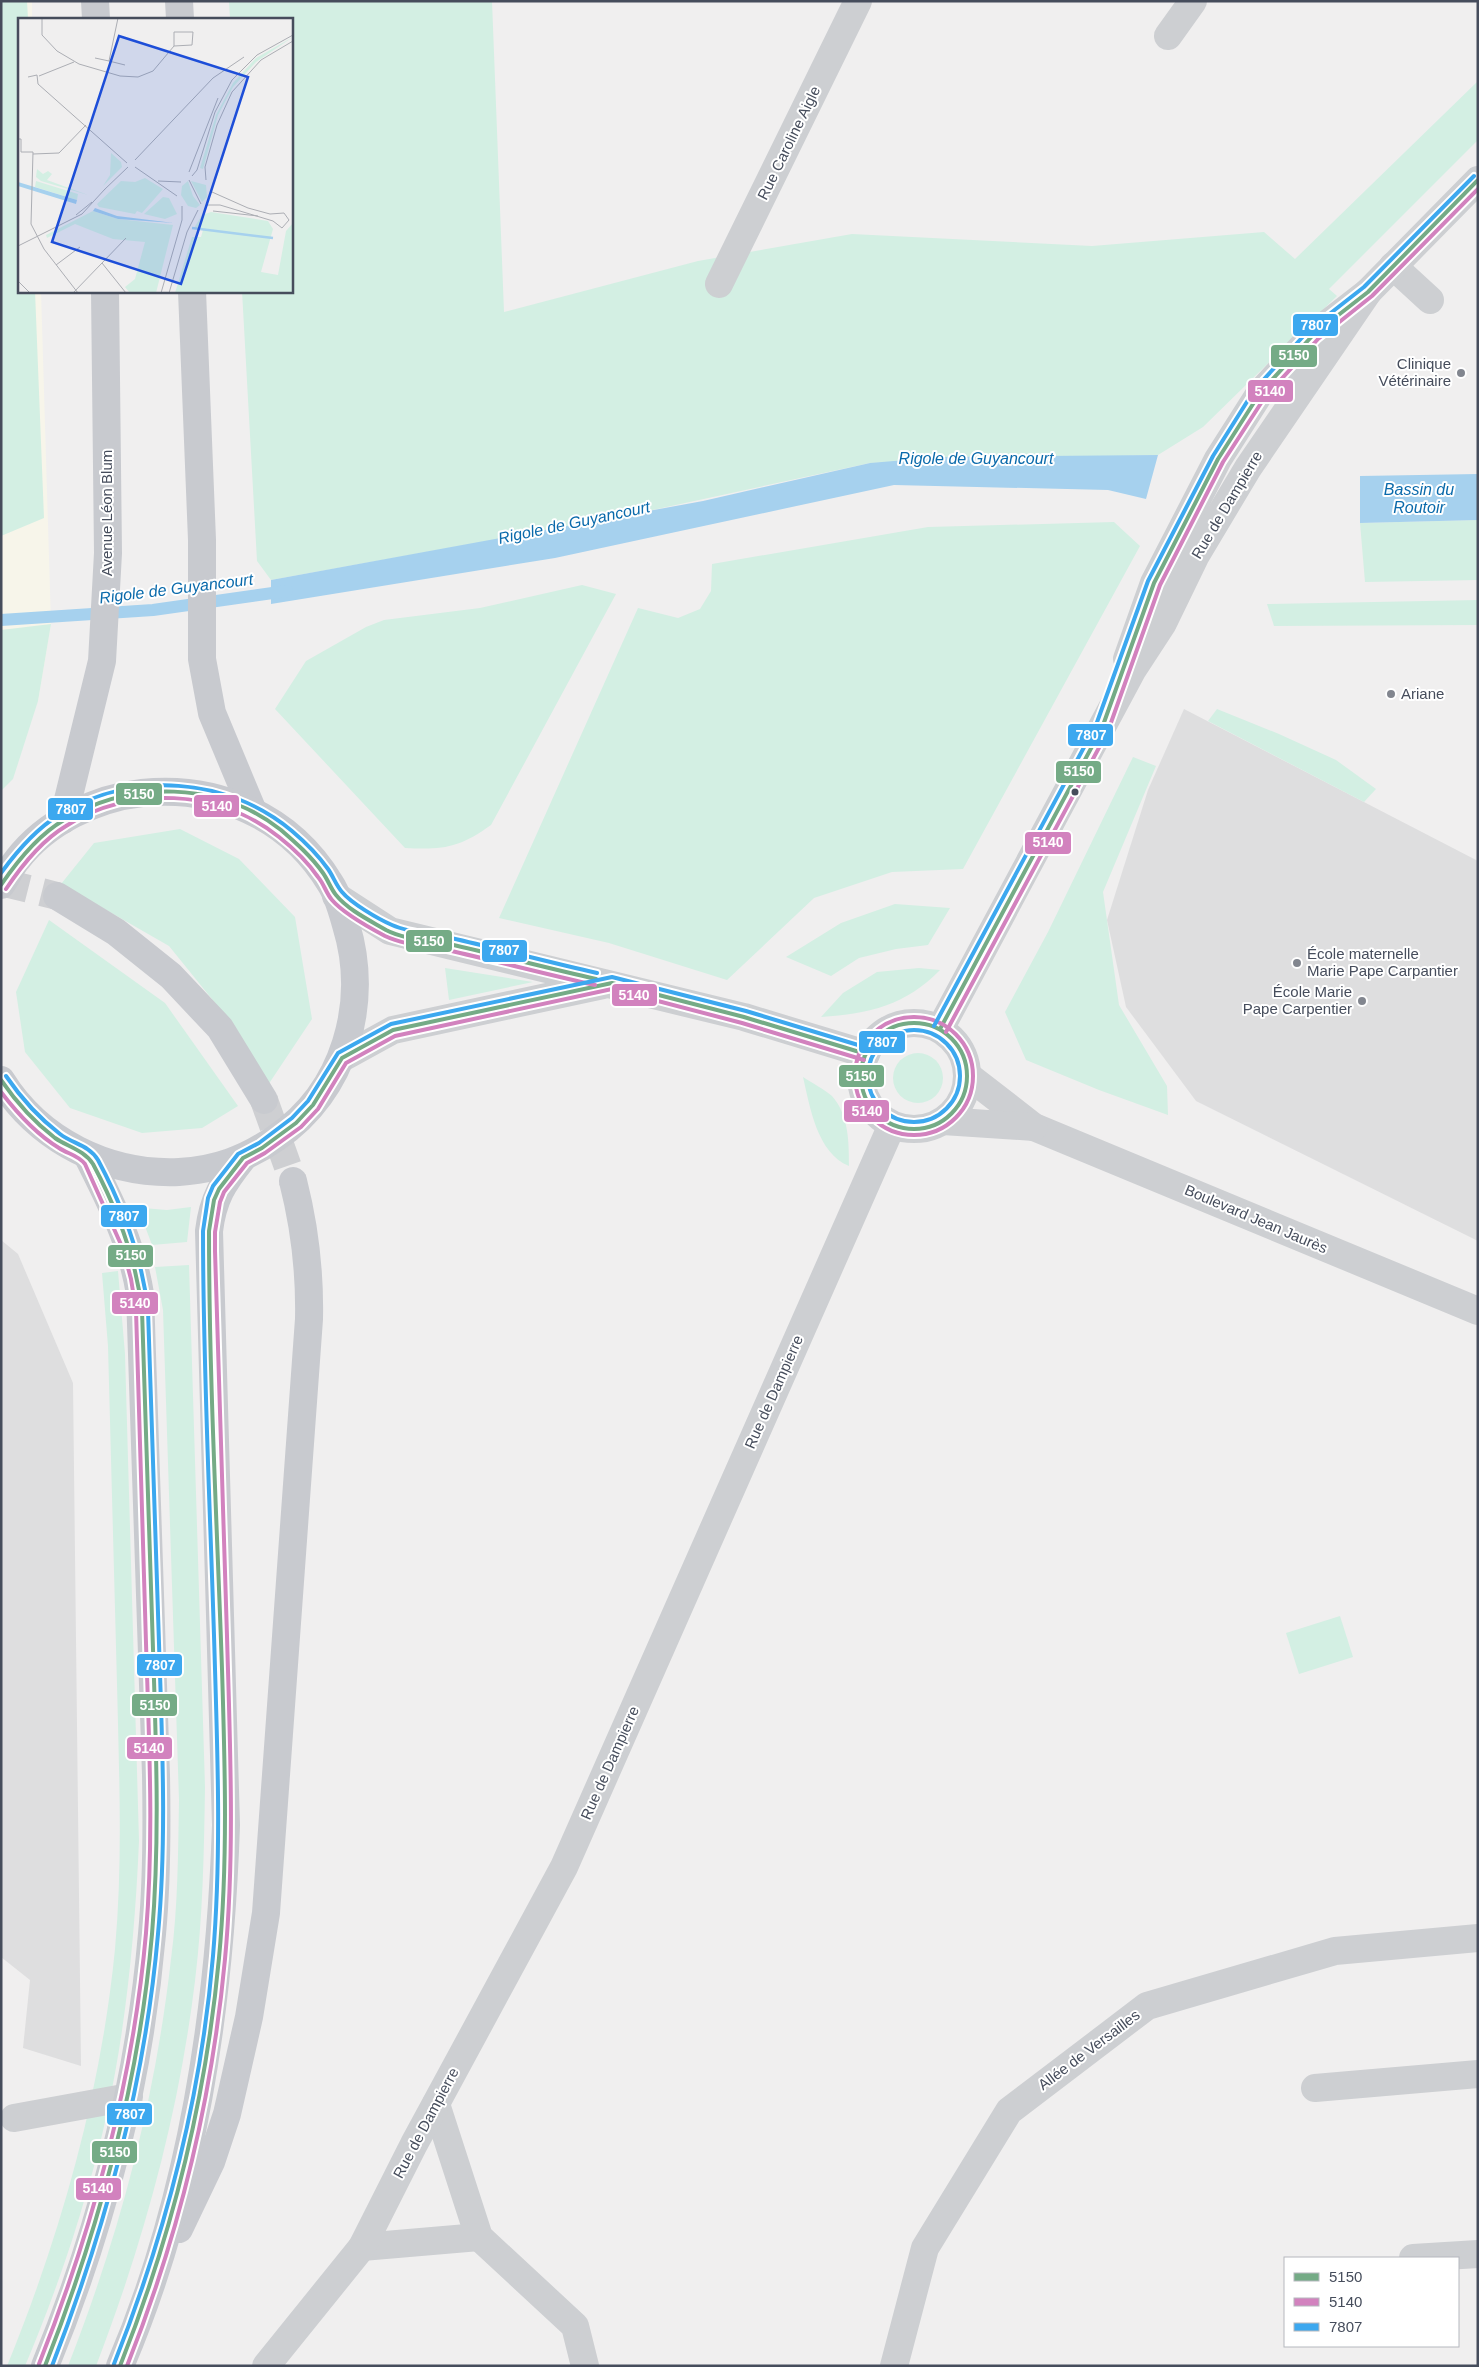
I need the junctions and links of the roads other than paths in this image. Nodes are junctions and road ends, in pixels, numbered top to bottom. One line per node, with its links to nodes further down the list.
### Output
1 (95, 1): 5 (main road)
2 (179, 1): 6 (main road)
3 (858, 1): 10 (street, Rue Caroline Aigle)
4 (1193, 1): 7 (street)
5 (96, 18)
6 (180, 18)
7 (1168, 36)
8 (1478, 180): 9 (street, Rue de Dampierre)
9 (1393, 266): 13 (street); 20 (street, Rue de Dampierre)
10 (719, 284)
11 (105, 292): 15 (main road, Avenue Léon Blum)
12 (192, 292): 14 (main road)
13 (1430, 300)
14 (252, 810): 15 (main road); 18 (main road)
15 (63, 820): 16 (main road)
16 (1, 885)
17 (56, 896): 25 (main road)
18 (336, 896): 19 (street); 22 (main road)
19 (612, 984): 21 (street); 22 (street)
20 (940, 1029): 21 (street); 23 (street)
21 (866, 1054): 27 (street)
22 (342, 1058): 30 (main road)
23 (967, 1075): 26 (street); 28 (street, Boulevard Jean Jaurès)
24 (1, 1080): 29 (main road)
25 (264, 1100)
26 (943, 1121): 27 (street); 28 (street, Boulevard Jean Jaurès)
27 (892, 1125): 37 (street, Rue de Dampierre)
28 (1034, 1127): 32 (street, Boulevard Jean Jaurès)
29 (87, 1155): 30 (main road); 36 (main road)
30 (243, 1158): 43 (main road)
31 (293, 1181): 43 (main road)
32 (1478, 1311)
33 (1478, 1938): 48 (street, Allée de Versailles)
34 (1478, 2074): 35 (street)
35 (1315, 2088)
36 (129, 2097): 38 (street); 44 (main road)
37 (436, 2104): 39 (street); 40 (street, Rue de Dampierre)
38 (14, 2118)
39 (479, 2236): 40 (street); 47 (street)
40 (362, 2247): 46 (street, Rue de Dampierre)
41 (1478, 2254): 42 (street)
42 (1429, 2257)
43 (149, 2288): 45 (main road)
44 (45, 2366)
45 (120, 2366)
46 (266, 2366)
47 (585, 2366)
48 (894, 2366)

